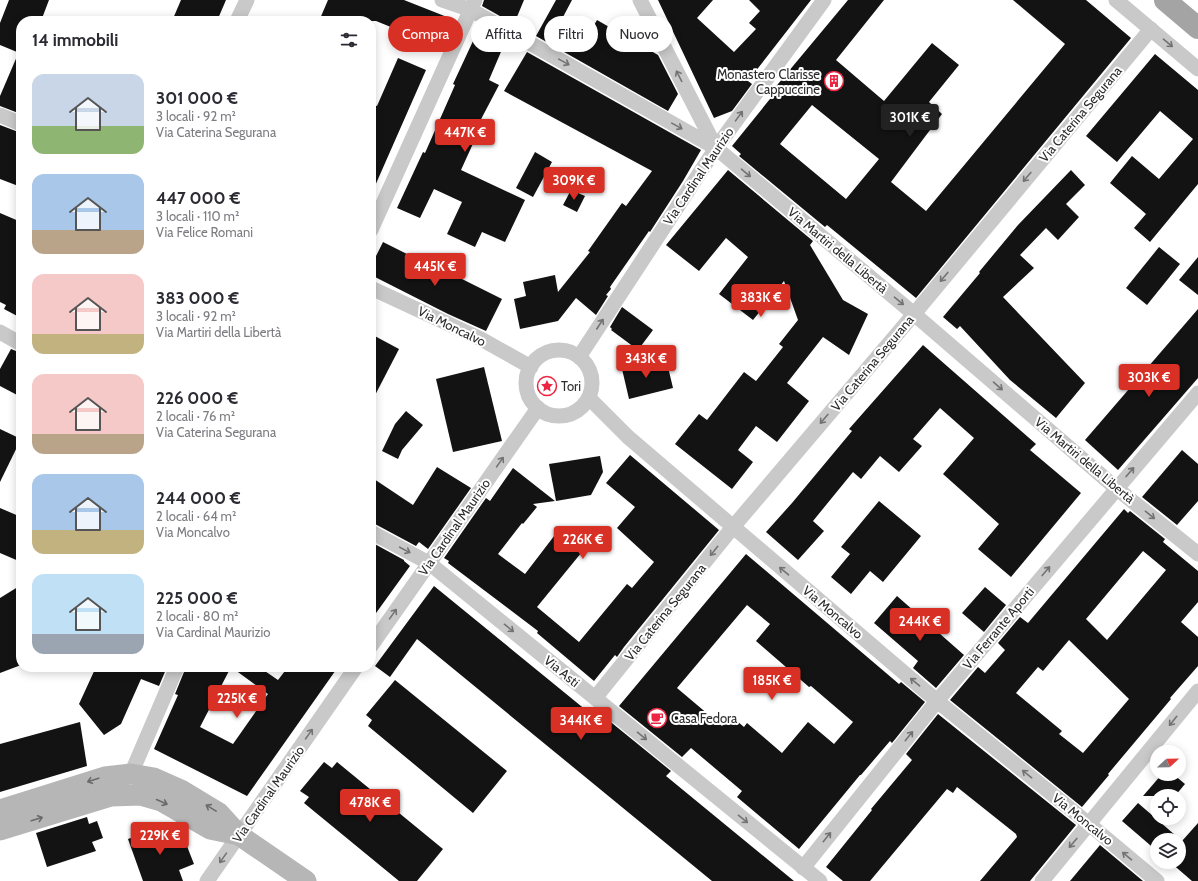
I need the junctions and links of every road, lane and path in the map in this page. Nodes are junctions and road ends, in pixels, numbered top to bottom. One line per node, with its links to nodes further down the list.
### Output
1 (247, 0): 8 (street)
2 (442, 0): 7 (street, Via Martiri della Libertà)
3 (640, 0): 14 (street, one-way to 3)
4 (824, 0): 14 (street, Via Cardinal Maurizio, one-way to 4)
5 (1116, 0): 10 (street)
6 (1165, 0): 9 (main road)
7 (473, 5): 14 (street, Via Martiri della Libertà, one-way to 14); 15 (street)
8 (239, 16)
9 (1198, 28)
10 (1151, 29): 11 (street, one-way to 11); 17 (street, Via Caterina Segurana, one-way to 17)
11 (1198, 69)
12 (0, 114): 13 (street)
13 (16, 122)
14 (716, 148): 17 (street, Via Martiri della Libertà, one-way to 17); 20 (street, Via Cardinal Maurizio, one-way to 14)
15 (376, 219)
16 (376, 290): 21 (street, Via Moncalvo)
17 (914, 314): 25 (street, Via Martiri della Libertà, one-way to 25); 26 (street, Via Caterina Segurana, one-way to 26)
18 (0, 332): 19 (street)
19 (16, 341)
20 (579, 357): 21 (street); 23 (street)
21 (531, 367): 24 (street)
22 (1198, 393): 25 (street, Via Ferrante Aporti, one-way to 22)
23 (589, 398): 24 (street); 26 (street, Via Moncalvo)
24 (538, 408): 29 (street, Via Cardinal Maurizio, one-way to 24)
25 (1116, 488): 28 (street, Via Martiri della Libertà, one-way to 28); 35 (street, Via Ferrante Aporti, one-way to 25)
26 (733, 527): 34 (street, Via Caterina Segurana, one-way to 34); 35 (street, Via Moncalvo, one-way to 26)
27 (376, 535): 29 (street, Via Asti, one-way to 29)
28 (1198, 554)
29 (429, 563): 30 (street, Via Cardinal Maurizio, one-way to 29); 34 (street, Via Asti, one-way to 34)
30 (376, 639)
31 (175, 672): 36 (street)
32 (353, 672): 40 (street, Via Cardinal Maurizio, one-way to 32)
33 (1198, 691): 38 (street, one-way to 38)
34 (595, 698): 41 (street, Via Asti, one-way to 41)
35 (937, 701): 38 (street, Via Moncalvo, one-way to 35); 41 (street, Via Ferrante Aporti, one-way to 35)
36 (131, 774): 37 (street, one-way to 37); 40 (street, one-way to 36)
37 (0, 810)
38 (1089, 824): 45 (street, one-way to 45); 46 (street, Via Moncalvo, one-way to 38)
39 (0, 830): 40 (street, one-way to 40)
40 (239, 835): 42 (street, Via Cardinal Maurizio, one-way to 42); 43 (street)
41 (803, 868): 44 (street, Via Asti)
42 (206, 881)
43 (306, 881)
44 (820, 881)
45 (1042, 881)
46 (1157, 881)

